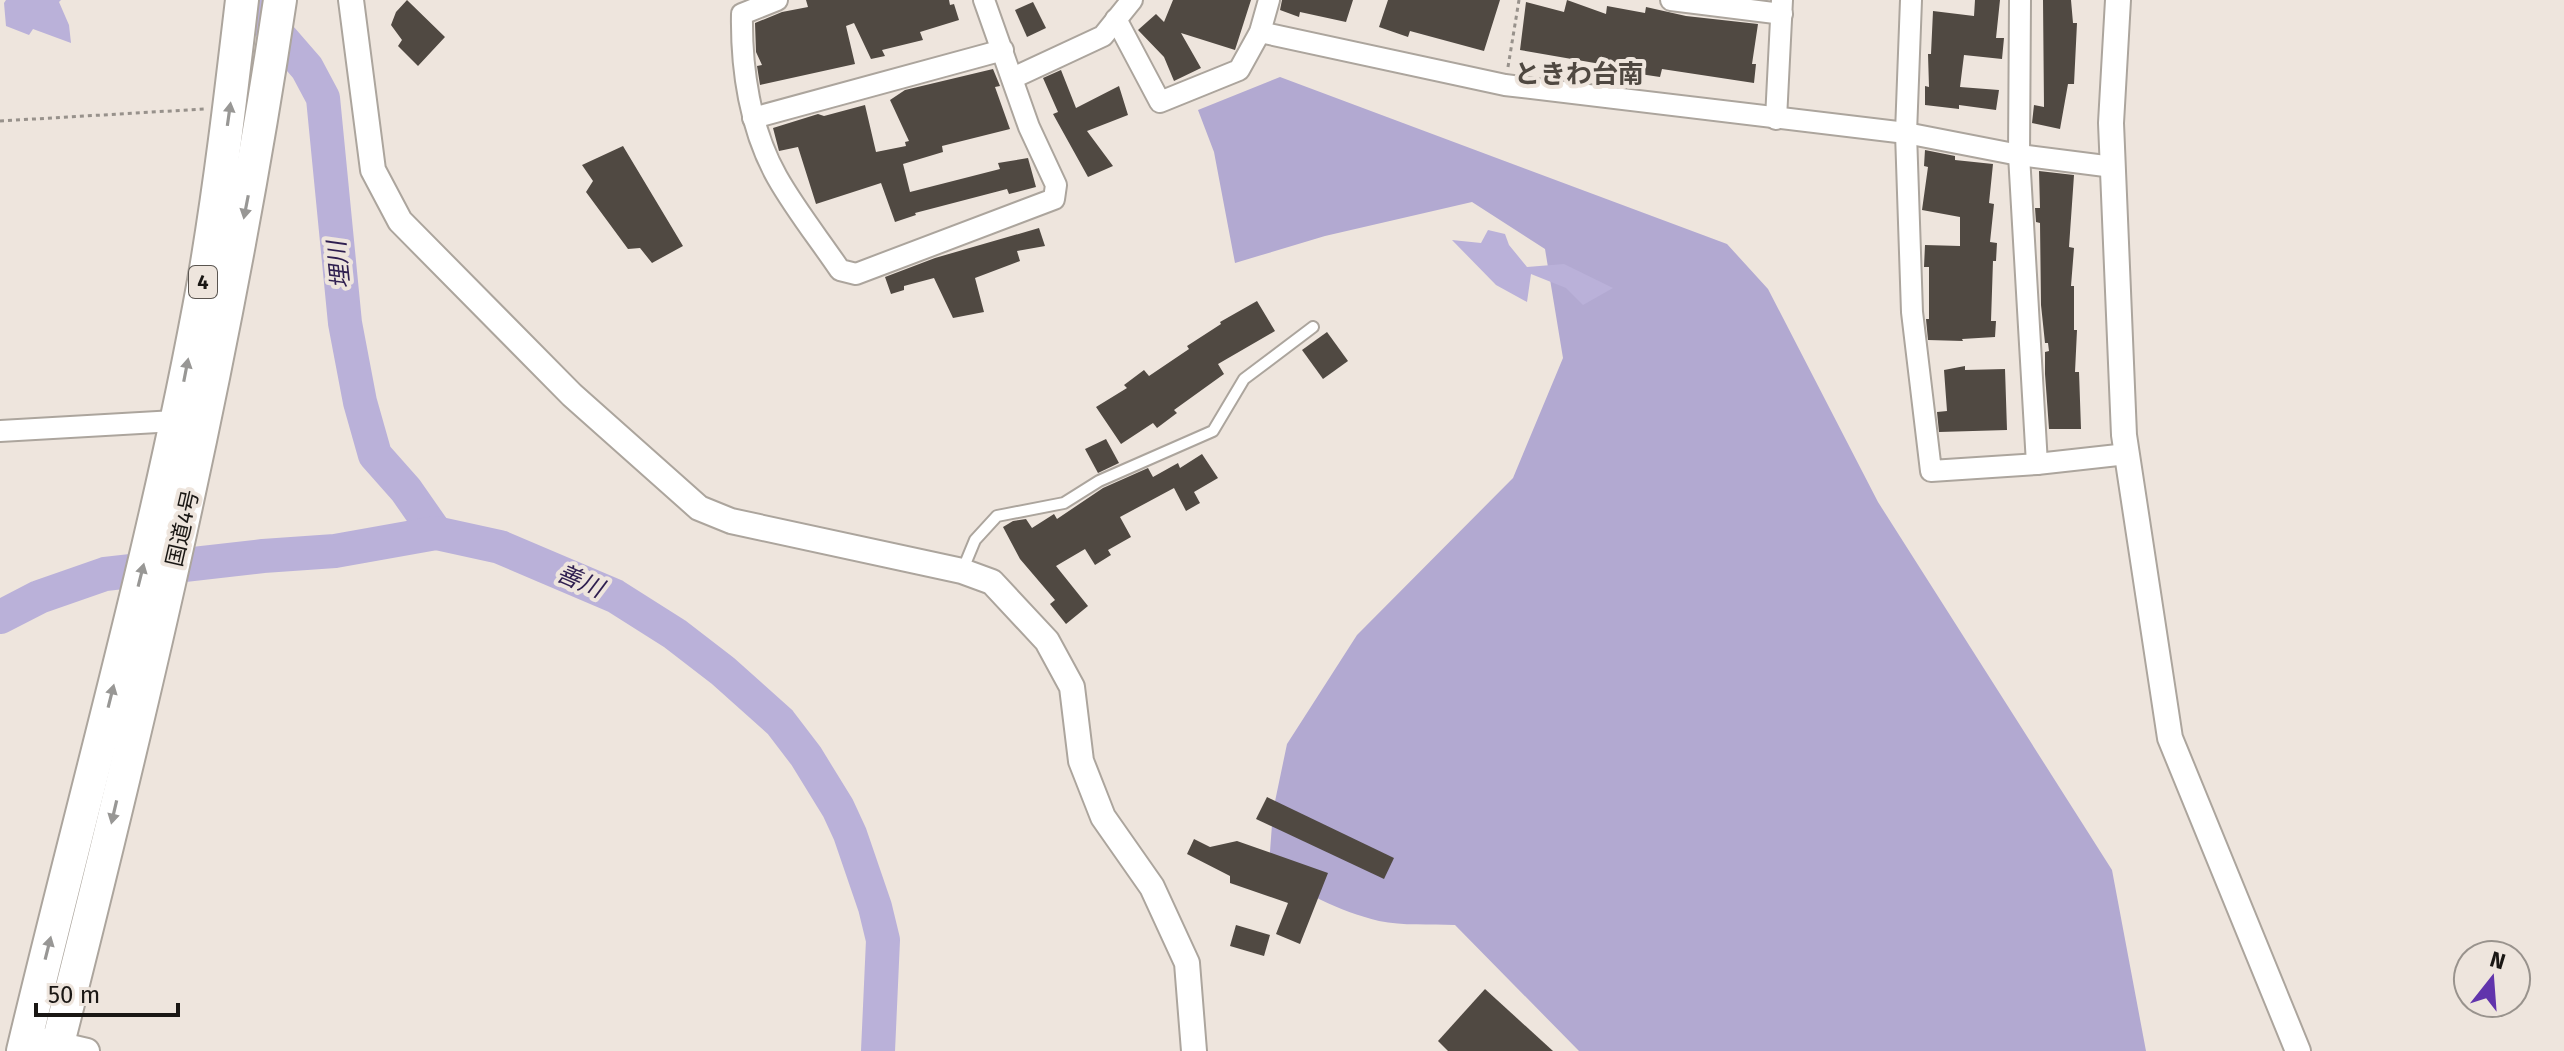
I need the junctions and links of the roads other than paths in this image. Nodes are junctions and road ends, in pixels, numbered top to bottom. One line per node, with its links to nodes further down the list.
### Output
1 (242, 0): 23 (highway, 国道4号 / 4, one-way to 1)
2 (280, 0): 28 (highway, 国道4号 / 4, one-way to 28)
3 (351, 0): 27 (street)
4 (777, 0): 17 (street)
5 (984, 0): 15 (street)
6 (1132, 0): 13 (street)
7 (1269, 0): 14 (street)
8 (1671, 0): 12 (street)
9 (1911, 0): 19 (street)
10 (2020, 0): 20 (street)
11 (2118, 0): 21 (street)
12 (1782, 7): 18 (street)
13 (1116, 19): 14 (street); 16 (street)
14 (1260, 32): 18 (street)
15 (1003, 50): 16 (street); 17 (street)
16 (1013, 78): 17 (street)
17 (753, 118)
18 (1776, 119): 19 (street)
19 (1906, 133): 20 (street); 26 (street)
20 (2019, 155): 21 (street); 26 (street)
21 (2113, 167): 25 (street)
22 (1313, 327): 27 (lane)
23 (175, 421): 24 (street); 28 (highway, 国道4号 / 4, one-way to 23)
24 (0, 431)
25 (2127, 454): 26 (street); 32 (street)
26 (2037, 464)
27 (962, 571): 31 (street)
28 (144, 625): 29 (highway, 国道4号 / 4, one-way to 28); 30 (highway, 国道4号 / 4, one-way to 30)
29 (25, 1044): 30 (street)
30 (67, 1049)
31 (1194, 1051)
32 (2298, 1051)

